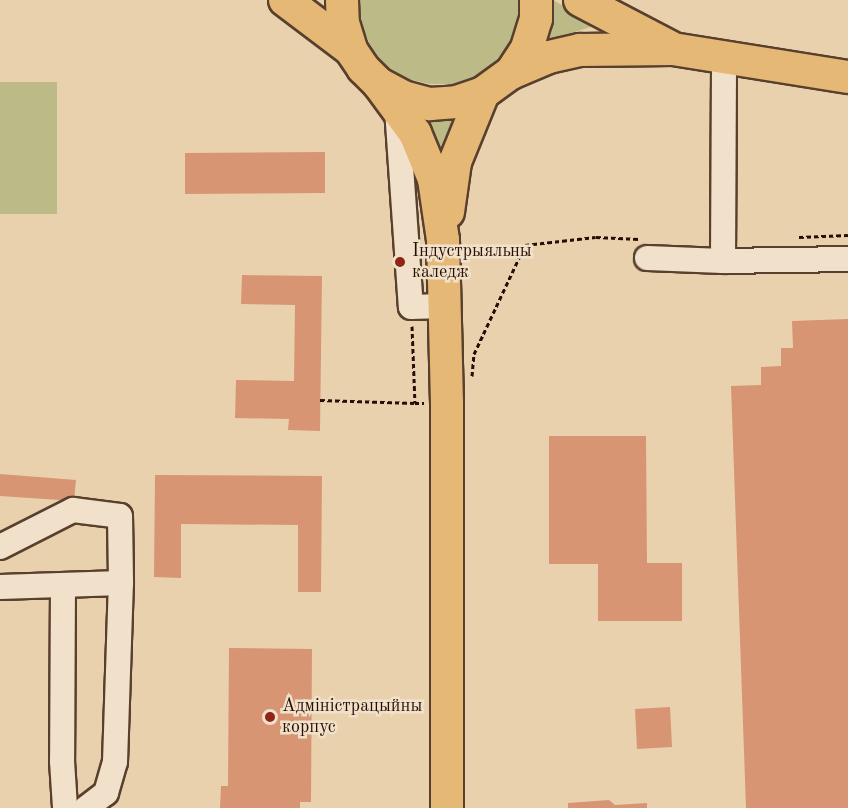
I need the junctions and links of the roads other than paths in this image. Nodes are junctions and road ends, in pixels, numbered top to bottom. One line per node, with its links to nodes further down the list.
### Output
1 (285, 0): 6 (main road)
2 (342, 0): 6 (main road)
3 (536, 0): 8 (main road)
4 (580, 0): 5 (main road)
5 (674, 49): 7 (main road); 8 (main road)
6 (351, 50): 10 (main road)
7 (724, 57): 9 (main road); 16 (lane)
8 (511, 73): 11 (main road)
9 (848, 77)
10 (379, 84): 11 (main road); 12 (main road)
11 (483, 93): 13 (main road)
12 (397, 109): 13 (main road); 17 (lane)
13 (443, 240): 17 (main road)
14 (644, 249): 16 (lane)
15 (848, 259): 16 (lane)
16 (723, 261)
17 (444, 306): 24 (main road)
18 (0, 547): 19 (lane)
19 (121, 583): 20 (lane); 23 (lane)
20 (63, 585): 21 (lane); 22 (lane)
21 (0, 587)
22 (65, 808)
23 (86, 808)
24 (447, 808)

